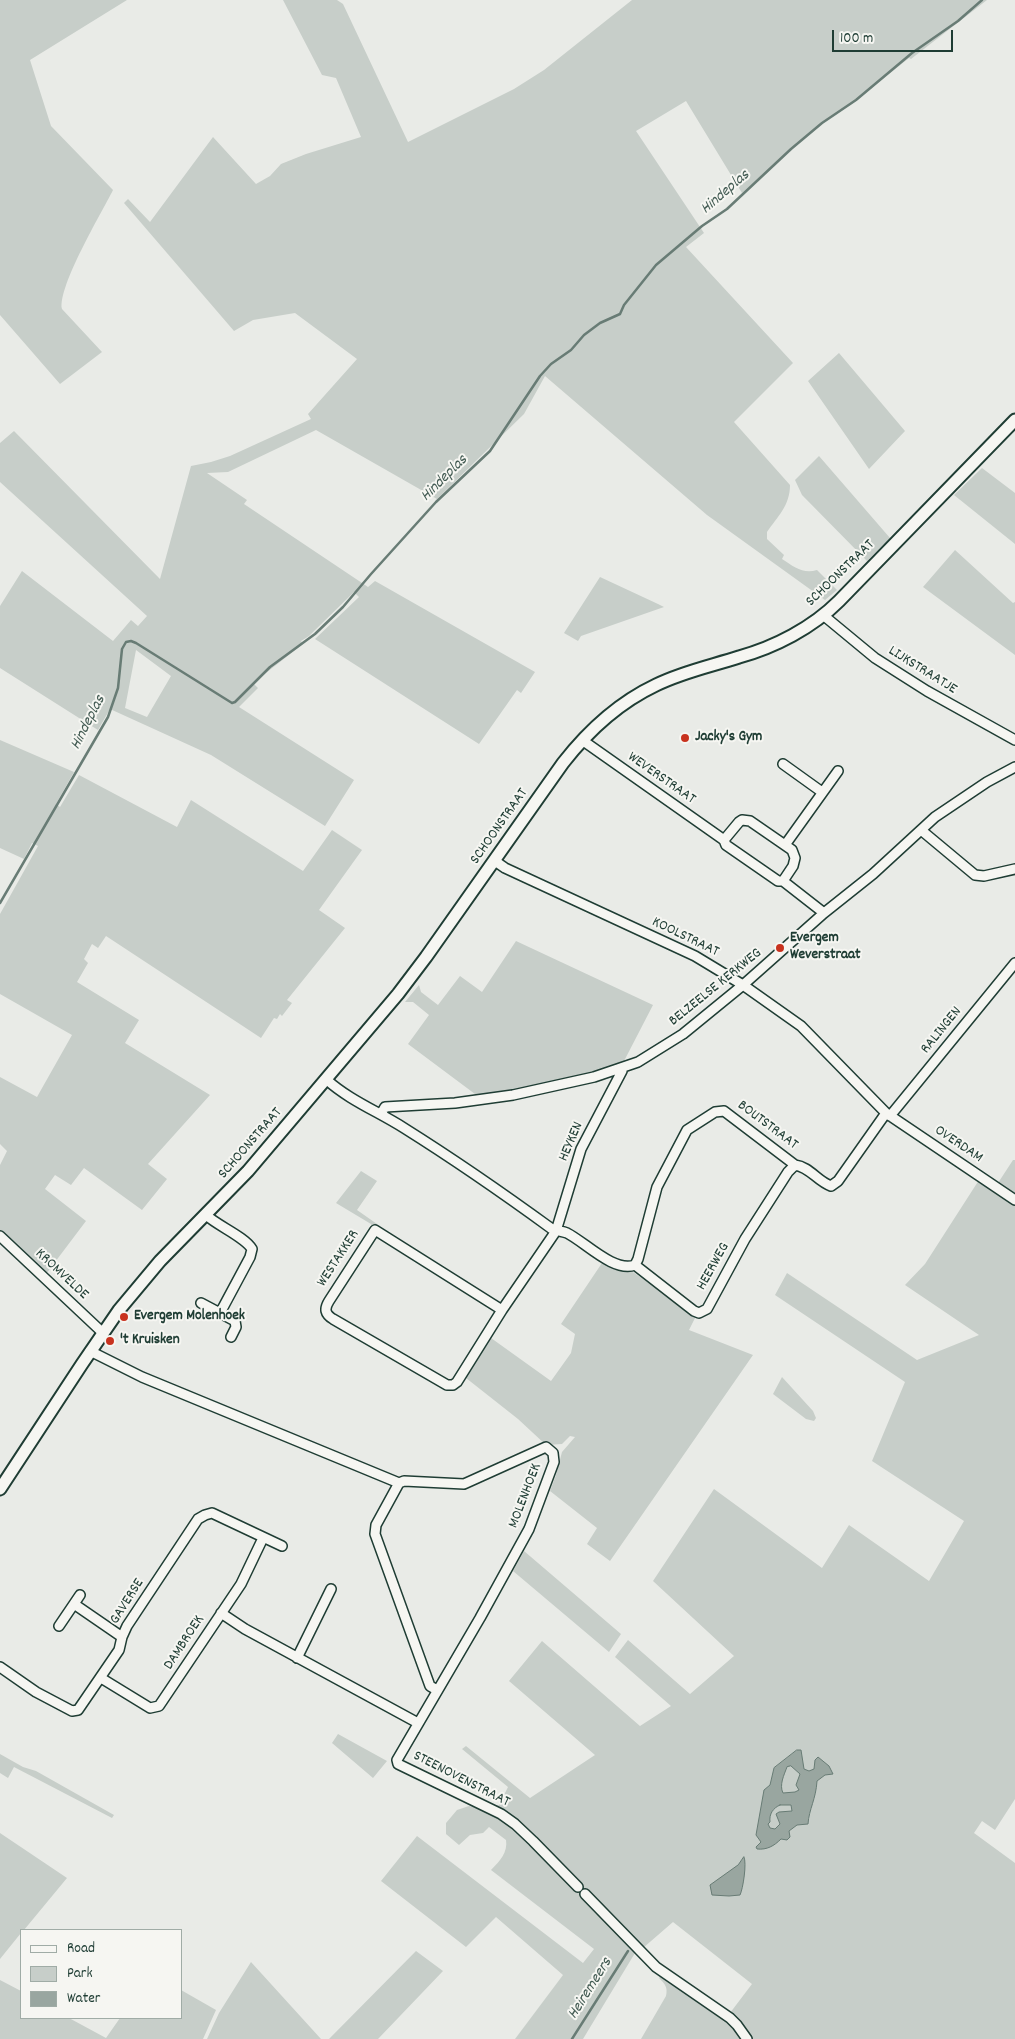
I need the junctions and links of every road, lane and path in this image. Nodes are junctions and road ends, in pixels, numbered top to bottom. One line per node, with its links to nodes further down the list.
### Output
1 (1015, 420): 2 (street, SCHOONSTRAAT)
2 (822, 615): 3 (street, SCHOONSTRAAT); 4 (street, LIJKSTRAATJE)
3 (582, 740): 10 (street, WEVERSTRAAT); 12 (street, SCHOONSTRAAT)
4 (1015, 740)
5 (783, 764): 8 (street)
6 (1015, 767): 9 (street, BELZEELSE KERKWEG)
7 (838, 772): 8 (street)
8 (822, 792): 11 (street)
9 (921, 830): 13 (street); 15 (street, BELZEELSE KERKWEG)
10 (724, 840): 11 (street); 14 (street, WEVERSTRAAT)
11 (785, 845): 14 (street)
12 (495, 861): 17 (street, KOOLSTRAAT); 19 (street, SCHOONSTRAAT)
13 (1015, 869)
14 (783, 881): 15 (street, WEVERSTRAAT)
15 (824, 913): 17 (street, BELZEELSE KERKWEG)
16 (1015, 963): 21 (street, RALINGEN)
17 (743, 986): 18 (street, BELZEELSE KERKWEG); 21 (street, KOOLSTRAAT)
18 (622, 1068): 20 (street, BELZEELSE KERKWEG); 25 (street, HEYKEN)
19 (327, 1080): 20 (street); 24 (street, SCHOONSTRAAT)
20 (381, 1114): 25 (street)
21 (888, 1115): 22 (street, BOUTSTRAAT); 23 (street, OVERDAM)
22 (795, 1165): 27 (street, HEERWEG); 27 (street, BOUTSTRAAT)
23 (1015, 1200)
24 (206, 1215): 30 (street); 31 (street, SCHOONSTRAAT)
25 (556, 1231): 27 (street); 29 (street)
26 (0, 1236): 31 (street, KROMVELDE)
27 (634, 1265)
28 (201, 1303): 30 (street)
29 (502, 1310): 29 (street, WESTAKKER)
30 (220, 1313): 32 (street)
31 (103, 1333): 33 (street, SCHOONSTRAAT)
32 (231, 1337)
33 (90, 1351): 34 (street, MOLENHOEK); 35 (street, SCHOONSTRAAT)
34 (399, 1483): 47 (street); 47 (street, MOLENHOEK)
35 (0, 1489)
36 (264, 1538): 37 (street, GAVERSE); 41 (street); 43 (street, GAVERSE)
37 (282, 1546)
38 (332, 1594): 44 (street)
39 (80, 1595): 40 (street)
40 (74, 1604): 42 (street); 43 (street)
41 (221, 1612): 44 (street, DAMBROEK); 46 (street, DAMBROEK)
42 (59, 1626)
43 (122, 1637): 46 (street, GAVERSE)
44 (297, 1658): 48 (street, DAMBROEK)
45 (0, 1667): 46 (street, GAVERSE)
46 (101, 1678)
47 (436, 1690): 48 (street, MOLENHOEK)
48 (418, 1723): 49 (street, MOLENHOEK)
49 (397, 1760): 50 (street, STEENOVENSTRAAT)
50 (747, 2039)

